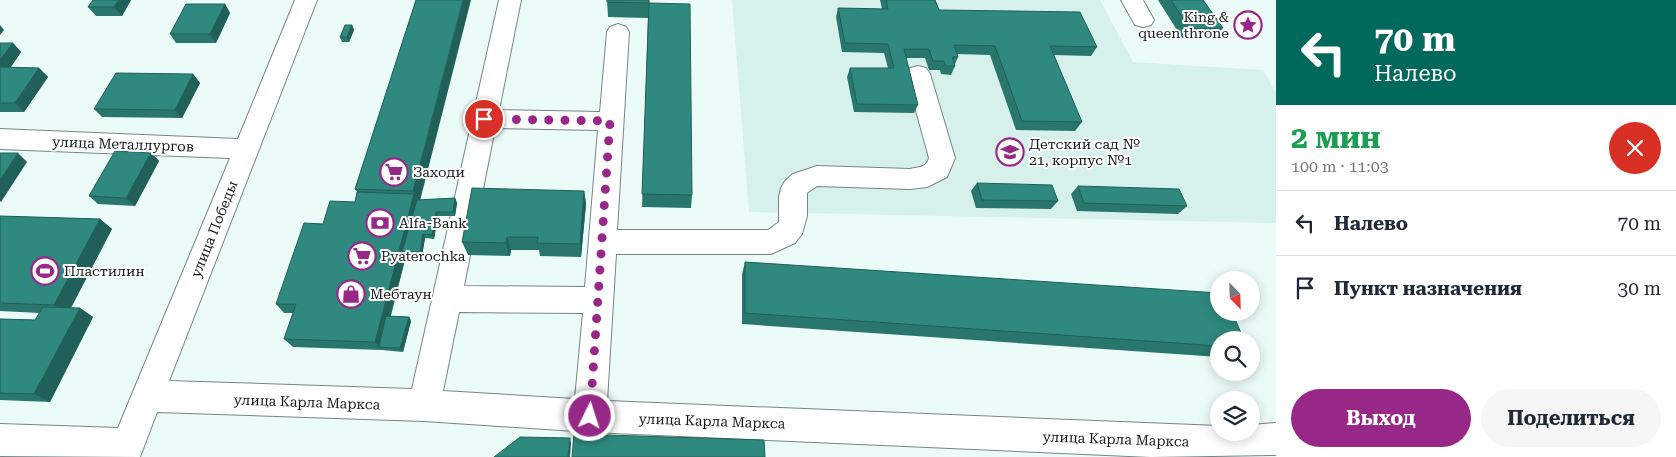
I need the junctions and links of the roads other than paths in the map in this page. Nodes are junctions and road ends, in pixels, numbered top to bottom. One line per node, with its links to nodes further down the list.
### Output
1 (306, 0): 10 (street, улица Победы)
2 (510, 0): 7 (street)
3 (1132, 0): 4 (street)
4 (1143, 20)
5 (618, 32): 8 (street)
6 (918, 74): 11 (street)
7 (484, 119): 8 (street); 12 (street)
8 (610, 121): 11 (street)
9 (0, 140): 10 (street, улица Металлургов)
10 (246, 149): 14 (street, улица Победы)
11 (602, 242): 13 (street)
12 (446, 299): 13 (street); 15 (street)
13 (598, 300): 16 (street)
14 (147, 396): 15 (street, улица Карла Маркса); 19 (street, улица Победы)
15 (424, 405): 16 (street, улица Карла Маркса)
16 (590, 416): 17 (street, улица Карла Маркса)
17 (1276, 439)
18 (0, 440): 19 (street)
19 (125, 451)

